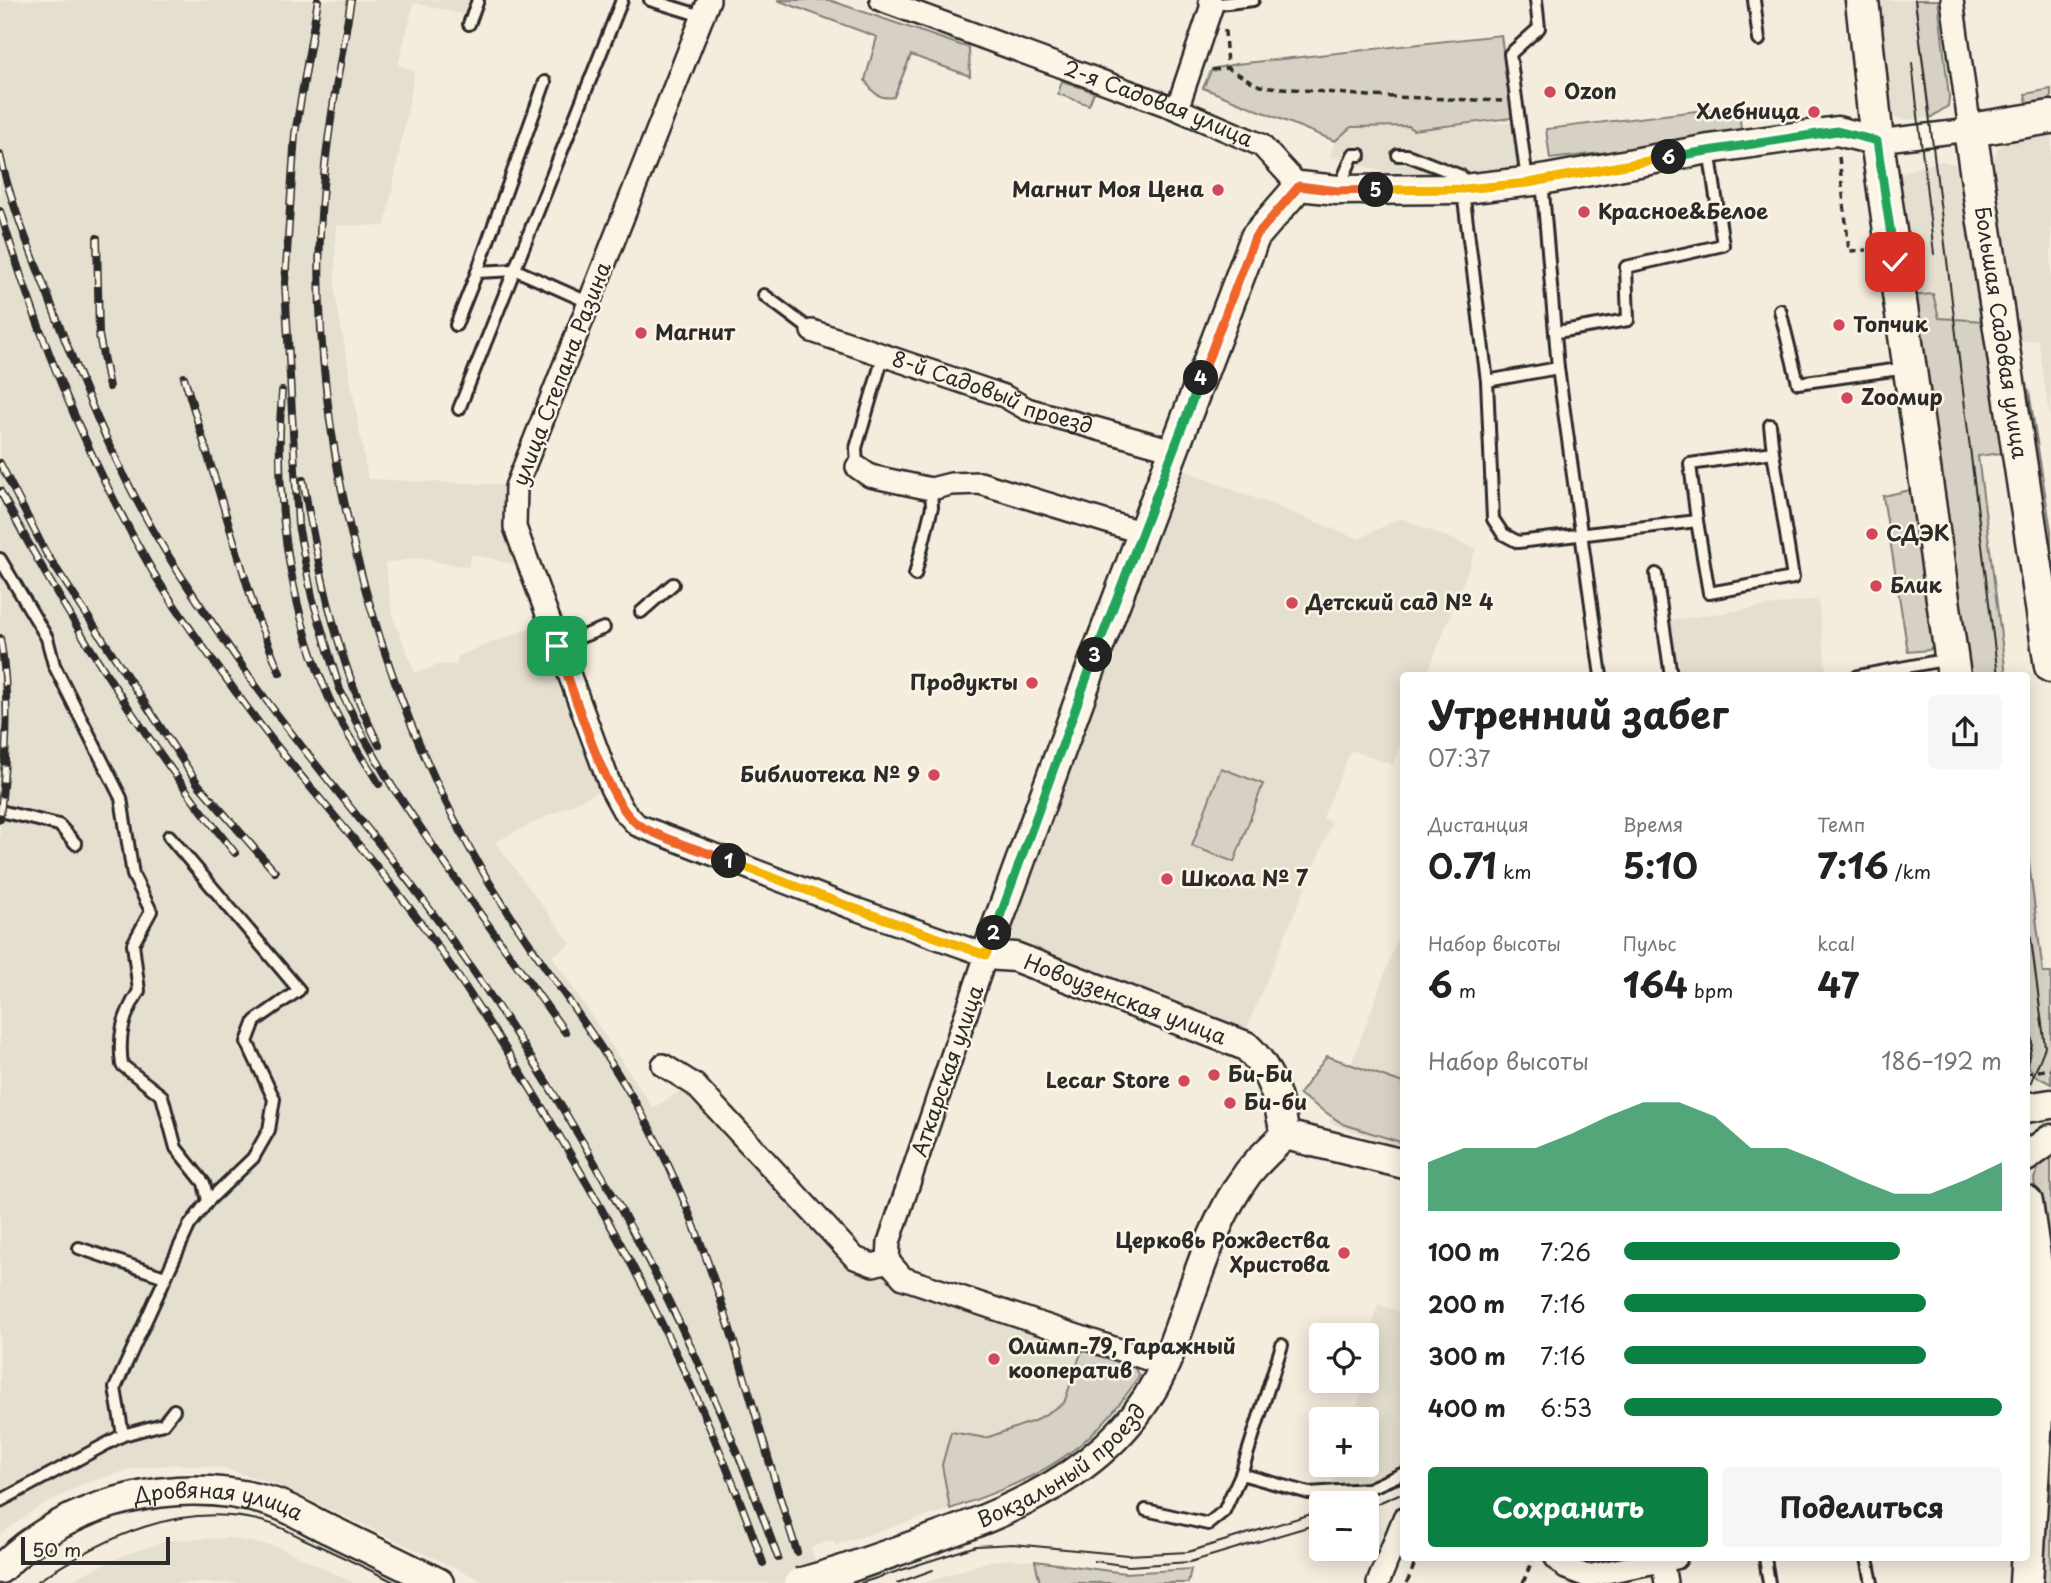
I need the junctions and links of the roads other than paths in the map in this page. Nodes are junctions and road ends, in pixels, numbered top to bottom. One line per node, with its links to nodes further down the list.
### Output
1 (478, 0): 12 (lane)
2 (622, 0): 26 (lane)
3 (650, 0): 11 (lane)
4 (881, 0): 15 (street, 2-я Садовая улица)
5 (1253, 0): 10 (lane)
6 (1536, 0): 22 (lane)
7 (1754, 0): 13 (lane)
8 (1862, 0): 18 (main road)
9 (1952, 0): 17 (street, Большая Садовая улица)
10 (1215, 3): 15 (street)
11 (705, 8): 29 (street, улица Степана Разина)
12 (469, 24)
13 (1759, 40)
14 (545, 82): 27 (lane)
15 (1177, 109): 23 (street, 2-я Садовая улица)
16 (2051, 117): 17 (main road)
17 (1969, 130): 18 (street); 54 (main road, Большая Садовая улица)
18 (1877, 141): 19 (main road); 36 (main road)
19 (1709, 149): 22 (main road); 33 (lane)
20 (1360, 155): 25 (lane)
21 (1398, 155): 24 (lane)
22 (1535, 181): 24 (main road); 33 (lane)
23 (1299, 186): 25 (main road); 40 (main road, Аткарская улица)
24 (1464, 189): 25 (main road); 37 (lane)
25 (1338, 191)
26 (516, 270): 27 (lane); 29 (lane); 38 (lane)
27 (477, 272): 31 (lane)
28 (764, 295): 32 (lane)
29 (590, 303): 53 (street, улица Степана Разина)
30 (1780, 310): 36 (lane)
31 (456, 325)
32 (812, 331): 34 (street, 8-й Садовый проезд)
33 (1557, 332): 35 (lane)
34 (883, 357): 40 (street, 8-й Садовый проезд); 42 (lane)
35 (1558, 368): 37 (lane); 46 (lane)
36 (1910, 368): 55 (main road)
37 (1487, 381): 46 (lane)
38 (460, 409)
39 (1770, 425): 41 (lane)
40 (1173, 450): 45 (main road, Аткарская улица)
41 (1773, 452): 44 (lane); 44 (lane)
42 (857, 467): 43 (street)
43 (931, 489): 45 (street); 49 (lane)
44 (1696, 521): 46 (lane)
45 (1143, 533): 63 (main road, Аткарская улица)
46 (1583, 534): 56 (lane)
47 (0, 559): 71 (lane)
48 (1656, 574): 57 (lane)
49 (915, 575)
50 (673, 584): 51 (lane)
51 (641, 612)
52 (604, 628): 53 (lane)
53 (557, 646): 60 (street, улица Степана Разина)
54 (2051, 666)
55 (1953, 667): 58 (lane)
56 (1600, 672)
57 (1670, 672)
58 (1900, 672)
59 (0, 811): 62 (lane)
60 (637, 825): 63 (street, Новоузенская улица)
61 (169, 836): 71 (lane)
62 (76, 844)
63 (986, 955): 67 (main road, Новоузенская улица); 73 (street, Аткарская улица)
64 (663, 1065): 73 (street)
65 (2051, 1104): 66 (main road)
66 (2030, 1107)
67 (1285, 1135): 70 (main road); 78 (main road, Вокзальный проезд)
68 (2051, 1139): 69 (main road)
69 (2030, 1154)
70 (1400, 1163)
71 (208, 1201): 75 (lane)
72 (79, 1248): 75 (lane)
73 (888, 1261): 78 (street)
74 (2031, 1271): 77 (main road)
75 (165, 1277): 81 (lane)
76 (1282, 1345): 83 (lane)
77 (2046, 1350): 79 (main road)
78 (1165, 1365): 96 (main road, Вокзальный проезд, bridge)
79 (2032, 1395): 82 (main road)
80 (174, 1410): 81 (lane)
81 (123, 1435): 85 (lane)
82 (2030, 1456)
83 (1241, 1474): 84 (lane); 86 (lane)
84 (1400, 1475)
85 (0, 1501)
86 (1146, 1510)
87 (1400, 1528): 97 (street)
88 (1559, 1561): 89 (street)
89 (1654, 1561)
90 (1667, 1561): 98 (street)
91 (1765, 1561): 99 (lane)
92 (1868, 1561): 100 (lane)
93 (2027, 1561): 101 (main road)
94 (0, 1569): 95 (main road, Дровяная улица)
95 (439, 1583)
96 (799, 1583)
97 (1378, 1583)
98 (1666, 1583)
99 (1769, 1583)
100 (1872, 1583)
101 (2026, 1583)

